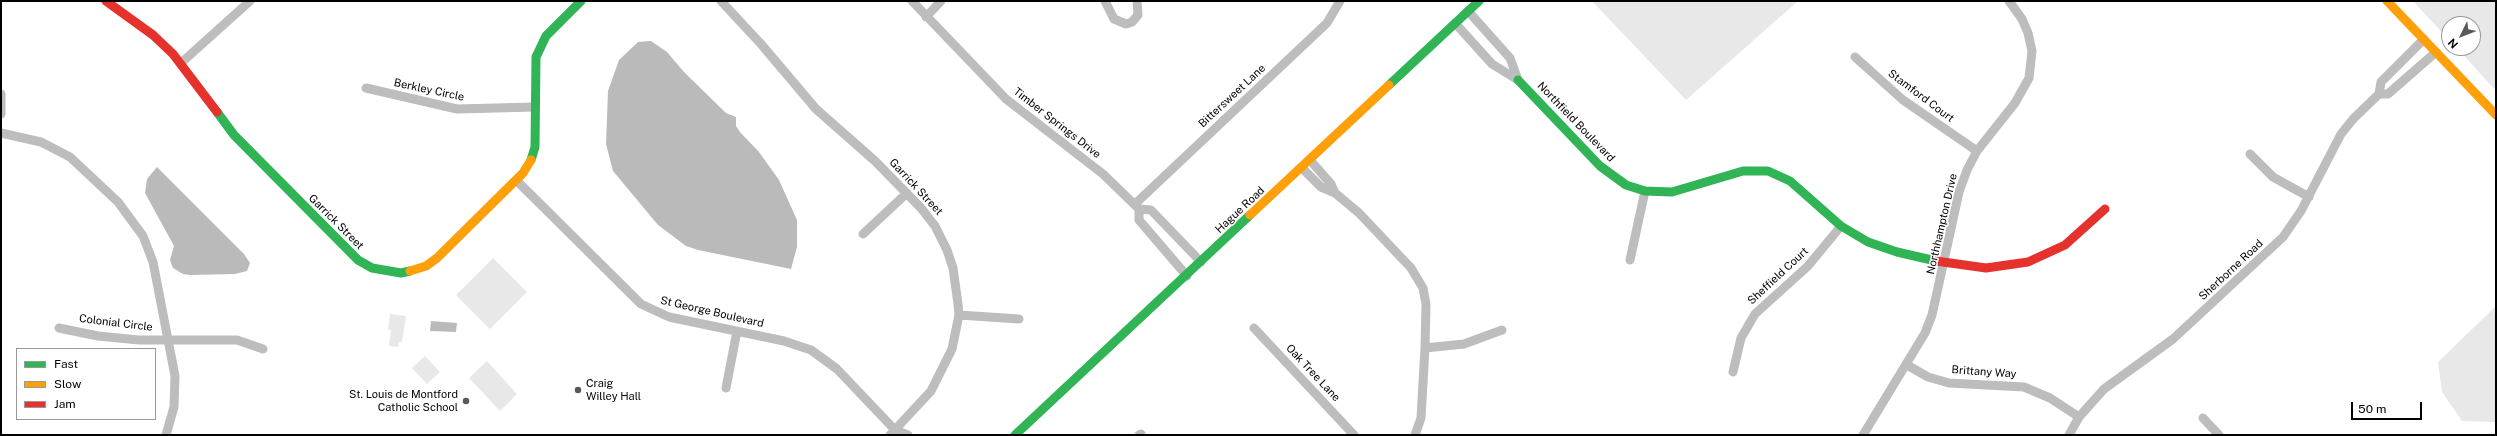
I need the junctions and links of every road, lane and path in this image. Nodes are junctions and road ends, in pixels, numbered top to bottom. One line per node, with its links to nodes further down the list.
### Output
1 (106, 1): 19 (street, Garrick Street)
2 (250, 1): 19 (street)
3 (581, 1): 24 (street, Garrick Street)
4 (720, 1): 34 (street, Garrick Street)
5 (912, 1): 14 (street, Timber Springs Drive)
6 (941, 1): 14 (street)
7 (1105, 1): 8 (street)
8 (1137, 1)
9 (1340, 1): 37 (street, Bittersweet Lane)
10 (1479, 1): 13 (street, Hague Road)
11 (2009, 1): 28 (street, Northhampton Drive)
12 (2387, 1): 16 (street)
13 (1468, 11): 15 (street, Hague Road); 20 (street, Northfield Boulevard)
14 (926, 16): 37 (street, Timber Springs Drive)
15 (1455, 23): 20 (street, Northfield Boulevard); 30 (street, Hague Road)
16 (2424, 39): 17 (street); 23 (street, Sherborne Road)
17 (2436, 52): 23 (street, Sherborne Road); 26 (street)
18 (1855, 57): 28 (street, Stamford Court)
19 (181, 63): 32 (street, Garrick Street)
20 (1518, 80): 33 (street, Northfield Boulevard)
21 (366, 88): 24 (street, Berkley Circle)
22 (1, 94): 25 (street)
23 (2379, 94): 36 (street, Sherborne Road)
24 (535, 108): 32 (street, Garrick Street)
25 (1, 114)
26 (2496, 115)
27 (1, 133): 51 (street)
28 (1977, 151): 43 (street, Northhampton Drive)
29 (2250, 154): 36 (street)
30 (1310, 160): 31 (street, Hague Road); 35 (street)
31 (1302, 168): 35 (street); 42 (street, Hague Road)
32 (517, 181): 50 (street, St George Boulevard)
33 (1645, 191): 39 (street, Northfield Boulevard); 41 (street)
34 (907, 193): 40 (street); 45 (street, Garrick Street)
35 (1335, 193): 52 (street)
36 (2309, 197): 57 (street, Sherborne Road)
37 (1137, 206): 42 (street, Timber Springs Drive); 44 (street, Timber Springs Drive)
38 (2105, 209): 43 (street, Northfield Boulevard)
39 (1841, 226): 43 (street, Northfield Boulevard); 55 (street, Sheffield Court)
40 (863, 234)
41 (1630, 260)
42 (1201, 262): 44 (street, Hague Road)
43 (1944, 263): 54 (street, Northhampton Drive)
44 (1187, 276): 62 (street, Hague Road)
45 (959, 314): 46 (street); 59 (street, Garrick Street)
46 (1019, 319)
47 (59, 328): 51 (street, Colonial Circle)
48 (1254, 328): 63 (street, Oak Tree Lane)
49 (1502, 330): 52 (street)
50 (737, 331): 56 (street); 59 (street, St George Boulevard)
51 (170, 340): 53 (street, Colonial Circle); 60 (street)
52 (1425, 348): 64 (street)
53 (263, 349)
54 (1907, 365): 57 (street, Brittany Way); 65 (street, Northhampton Drive)
55 (1733, 372)
56 (726, 388)
57 (2079, 417): 66 (street, Sherborne Road)
58 (2203, 418): 67 (street)
59 (894, 433): 61 (street, St George Boulevard)
60 (166, 435)
61 (908, 435)
62 (1015, 435)
63 (1354, 435)
64 (1415, 435)
65 (1864, 435)
66 (2069, 435)
67 (2219, 435)

